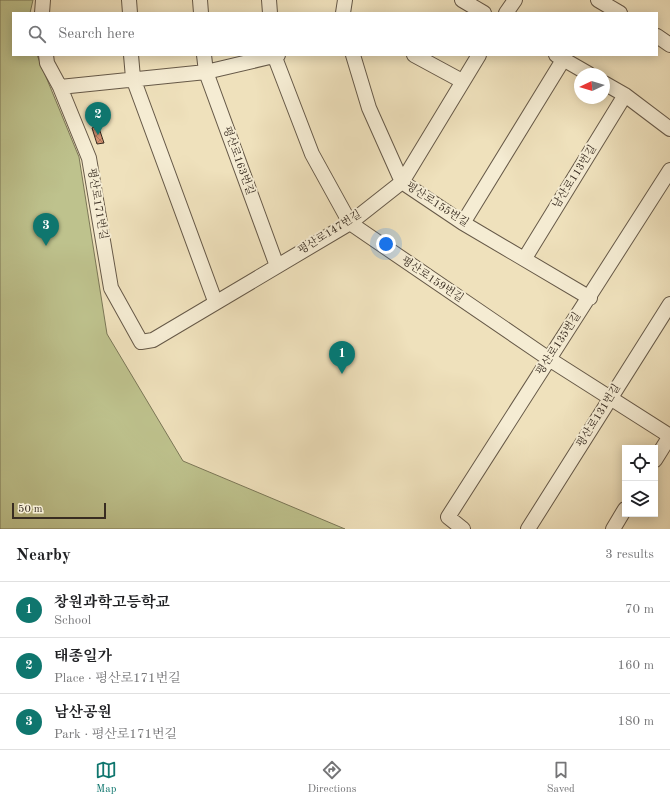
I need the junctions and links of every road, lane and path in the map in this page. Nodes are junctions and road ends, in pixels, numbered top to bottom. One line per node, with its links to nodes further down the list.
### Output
1 (43, 0): 9 (street)
2 (130, 0): 10 (street)
3 (200, 0): 11 (street)
4 (269, 0): 12 (street)
5 (345, 0): 13 (street)
6 (462, 0): 14 (street)
7 (515, 0): 15 (street)
8 (598, 0): 16 (street)
9 (42, 12)
10 (130, 12)
11 (201, 12)
12 (270, 12)
13 (343, 12)
14 (482, 12)
15 (507, 12)
16 (618, 12)
17 (658, 37): 18 (street)
18 (670, 45)
19 (46, 56): 33 (street, 평산로171번길)
20 (131, 56): 30 (street)
21 (204, 56): 29 (street, 평산로163번길)
22 (270, 56): 29 (street)
23 (274, 56): 38 (street, 평산로159번길)
24 (353, 56): 37 (street, 평산로155번길)
25 (416, 56): 31 (street)
26 (478, 56): 31 (street, 평산로147번길)
27 (559, 57): 28 (street); 39 (street)
28 (578, 68)
29 (206, 72): 30 (street); 41 (street, 평산로163번길)
30 (133, 78): 33 (street); 43 (street)
31 (462, 81): 37 (street, 평산로147번길)
32 (610, 86): 34 (street)
33 (60, 87): 45 (street, 평산로171번길)
34 (625, 95): 35 (street); 40 (street, 남산로113번길)
35 (670, 129)
36 (670, 170): 42 (street, 평산로135번길)
37 (402, 182): 38 (street, 평산로147번길); 39 (street, 평산로155번길)
38 (350, 223): 41 (street, 평산로147번길); 46 (street, 평산로159번길)
39 (463, 223): 40 (street, 평산로155번길)
40 (525, 258): 42 (street, 평산로155번길)
41 (277, 266): 43 (street, 평산로147번길)
42 (590, 298): 46 (street, 평산로135번길)
43 (216, 301): 45 (street, 평산로147번길)
44 (670, 304): 47 (street, 평산로131번길)
45 (153, 340)
46 (549, 359): 47 (street, 평산로159번길); 51 (street, 평산로135번길)
47 (610, 399): 48 (street, 평산로159번길); 52 (street, 평산로131번길)
48 (670, 436): 49 (street)
49 (658, 455)
50 (622, 514): 53 (street)
51 (463, 529)
52 (528, 529)
53 (613, 529)

